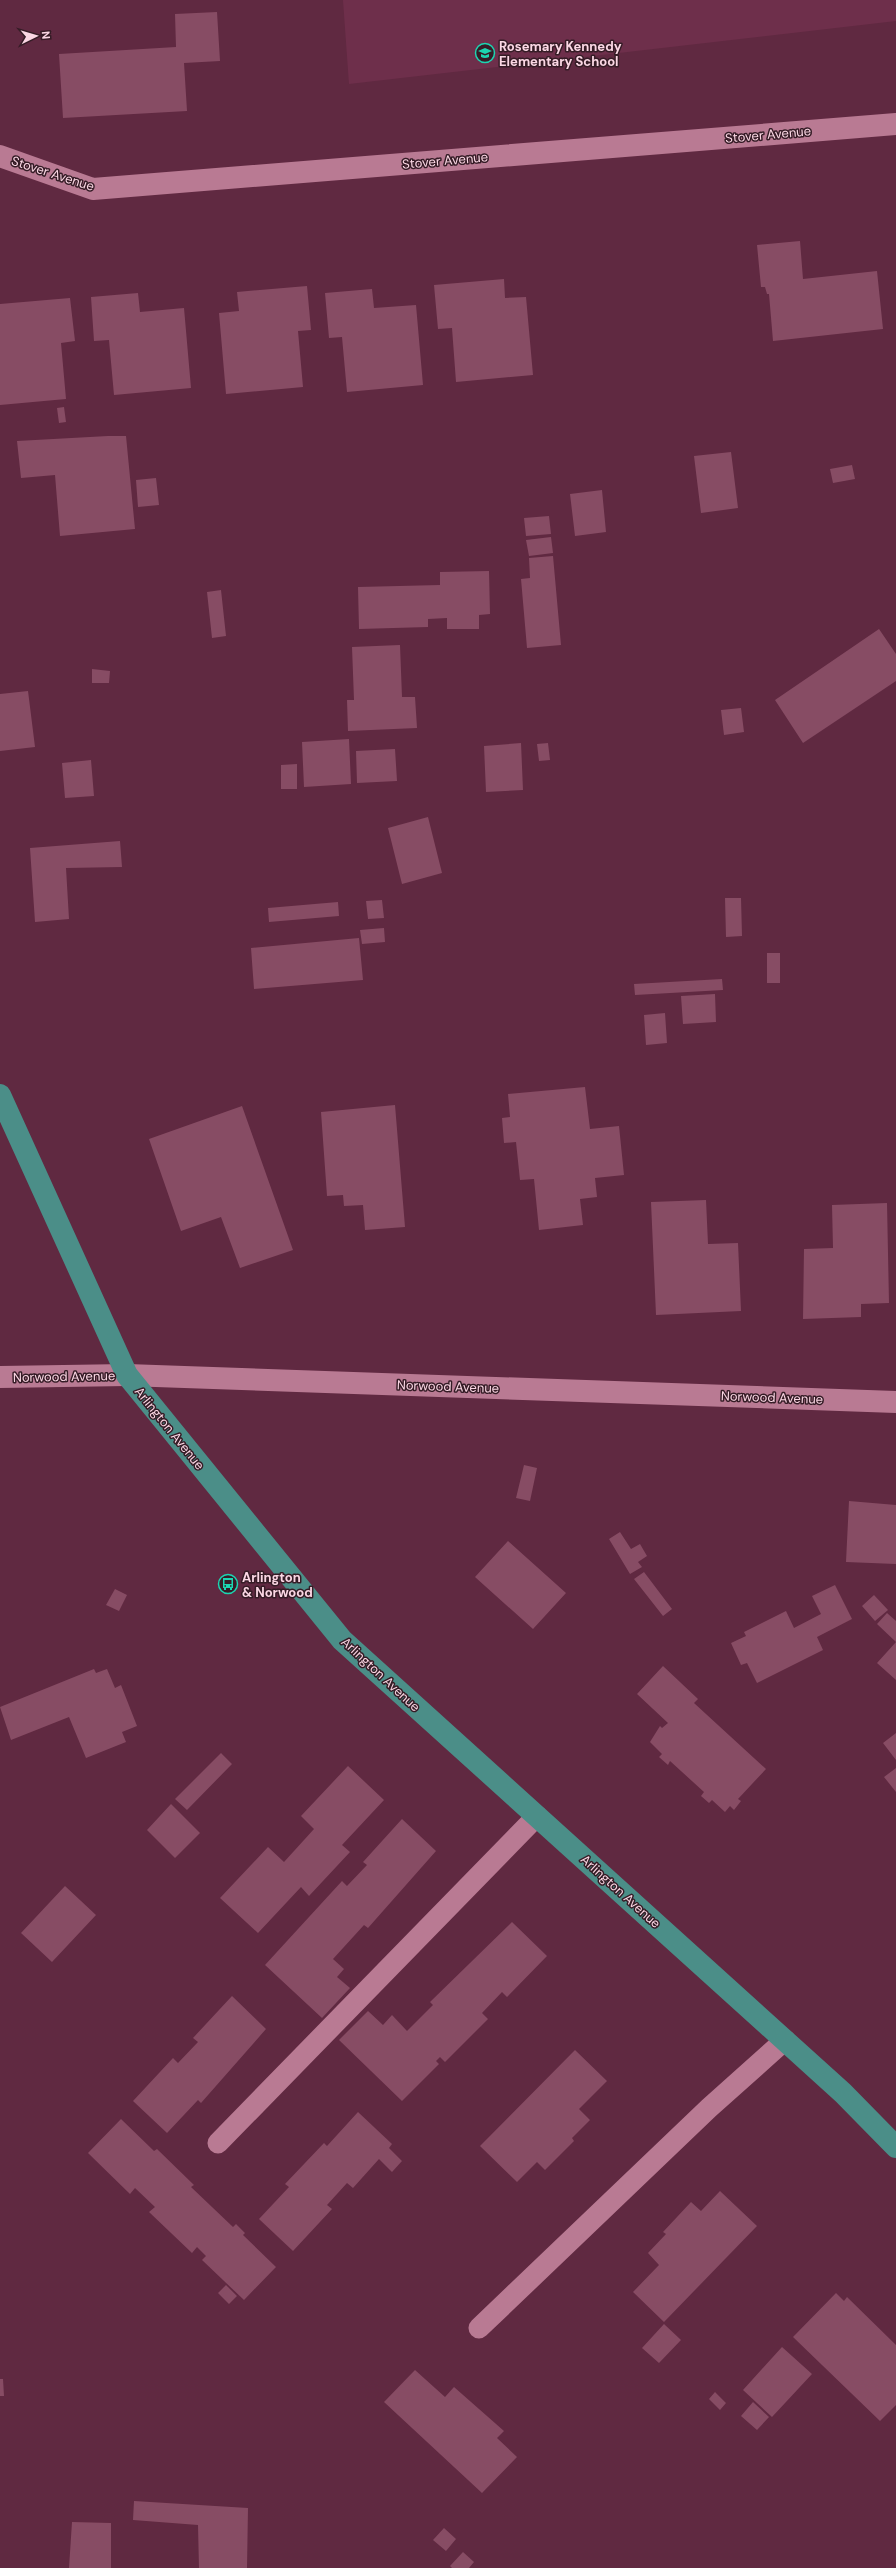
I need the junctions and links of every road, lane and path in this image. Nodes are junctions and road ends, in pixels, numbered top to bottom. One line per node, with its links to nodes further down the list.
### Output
1 (896, 124): 2 (street, Stover Avenue)
2 (0, 156)
3 (0, 1095): 4 (main road, Arlington Avenue)
4 (127, 1375): 5 (street, Norwood Avenue); 6 (street, Norwood Avenue); 7 (main road, Arlington Avenue)
5 (0, 1377)
6 (896, 1402)
7 (537, 1816): 8 (main road, Arlington Avenue); 9 (lane)
8 (785, 2040): 10 (main road, Arlington Avenue); 11 (lane)
9 (218, 2143)
10 (896, 2147)
11 (479, 2328)

